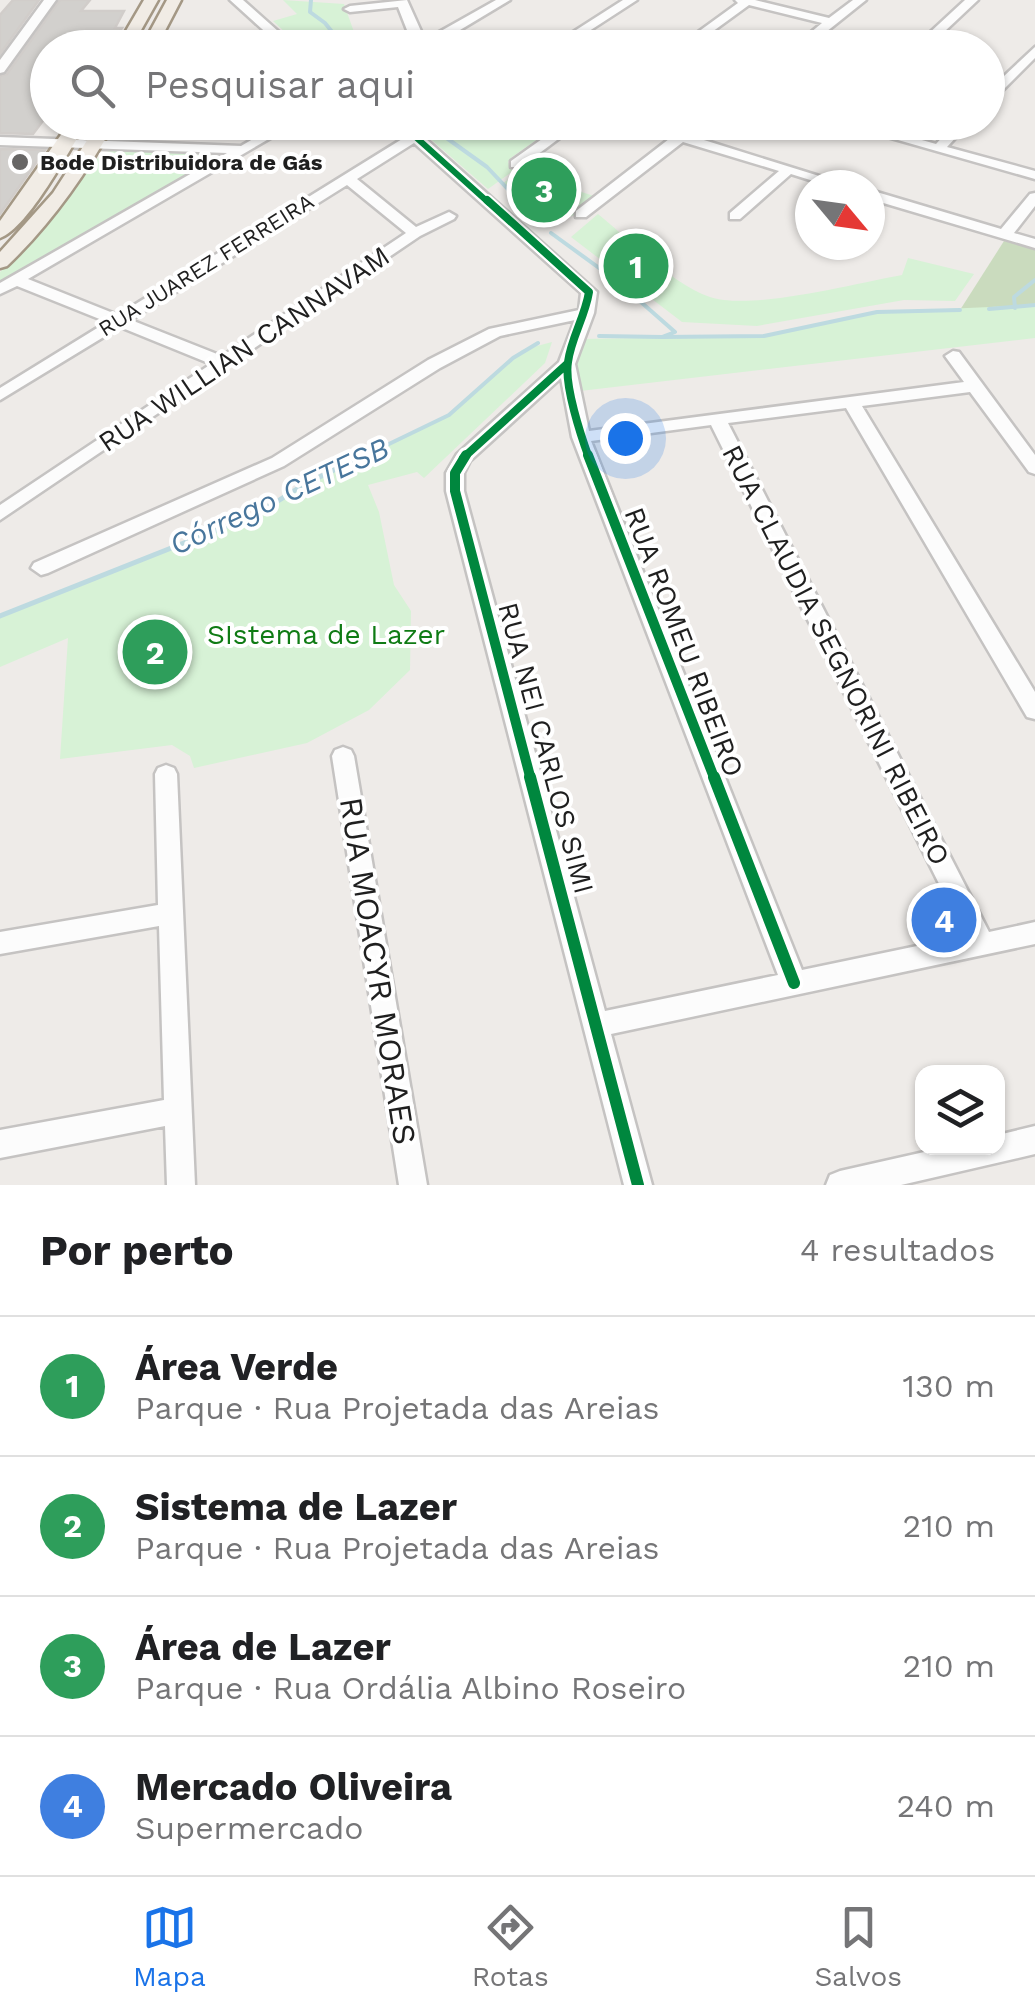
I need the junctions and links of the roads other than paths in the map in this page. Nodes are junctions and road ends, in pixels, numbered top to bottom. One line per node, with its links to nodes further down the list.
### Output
1 (50, 0): 23 (street)
2 (151, 0): 13 (main road)
3 (174, 0): 14 (main road)
4 (236, 0): 15 (street)
5 (504, 0): 17 (street)
6 (631, 0): 18 (street)
7 (746, 0): 12 (street); 19 (street)
8 (860, 0): 12 (street)
9 (972, 0): 21 (street)
10 (401, 2): 11 (street); 16 (street)
11 (350, 8)
12 (831, 22): 20 (street)
13 (134, 30)
14 (158, 30)
15 (271, 30)
16 (414, 30)
17 (452, 30)
18 (583, 30)
19 (706, 30)
20 (821, 30)
21 (939, 30)
22 (1035, 50): 24 (street)
23 (0, 68)
24 (1005, 81)
25 (69, 140): 36 (main road)
26 (97, 140): 37 (main road)
27 (262, 140): 39 (street)
28 (410, 140): 44 (street, RUA JUAREZ FERREIRA)
29 (415, 140): 56 (street)
30 (550, 140): 40 (street)
31 (677, 140): 47 (street)
32 (691, 140): 41 (street)
33 (906, 140): 38 (street)
34 (947, 140): 38 (street)
35 (0, 141): 36 (street)
36 (67, 144): 37 (street); 50 (main road)
37 (94, 145): 39 (street); 54 (main road)
38 (938, 149): 43 (street)
39 (245, 150): 55 (street)
40 (516, 164)
41 (789, 169): 42 (street); 49 (street)
42 (795, 171)
43 (1035, 175)
44 (346, 178): 51 (street, RUA WILLIAN CANNAVAM); 57 (street, RUA JUAREZ FERREIRA)
45 (1035, 197): 52 (street)
46 (885, 198): 52 (street)
47 (580, 214)
48 (448, 216): 51 (street)
49 (735, 216)
50 (0, 232)
51 (415, 233): 60 (street, RUA WILLIAN CANNAVAM)
52 (1005, 234): 53 (street)
53 (1035, 244)
54 (0, 262)
55 (8, 284): 57 (street)
56 (586, 313): 59 (street, RUA ROMEU RIBEIRO); 68 (street)
57 (120, 319): 60 (street); 62 (street, RUA JUAREZ FERREIRA)
58 (954, 356): 61 (street)
59 (568, 361): 65 (street, RUA ROMEU RIBEIRO); 77 (street, RUA NEI CARLOS SIMI)
60 (224, 363): 67 (street, RUA WILLIAN CANNAVAM)
61 (975, 386): 63 (street); 66 (street)
62 (0, 394)
63 (851, 402): 64 (street); 69 (street)
64 (717, 420): 65 (street); 75 (street, RUA CLAUDIA SEGNORINI RIBEIRO)
65 (581, 437): 76 (street, RUA ROMEU RIBEIRO)
66 (1035, 468)
67 (0, 514)
68 (41, 568)
69 (1035, 711)
70 (343, 756): 82 (street, RUA MOACYR MORAES)
71 (166, 774): 72 (street)
72 (171, 913): 74 (street); 78 (street)
73 (1035, 933): 75 (street)
74 (0, 944)
75 (982, 944): 76 (street)
76 (794, 983): 77 (street)
77 (595, 1025): 83 (street, RUA NEI CARLOS SIMI)
78 (179, 1110): 80 (street); 81 (street)
79 (1035, 1140): 84 (street)
80 (0, 1144)
81 (181, 1185)
82 (412, 1185)
83 (638, 1185)
84 (840, 1185)

